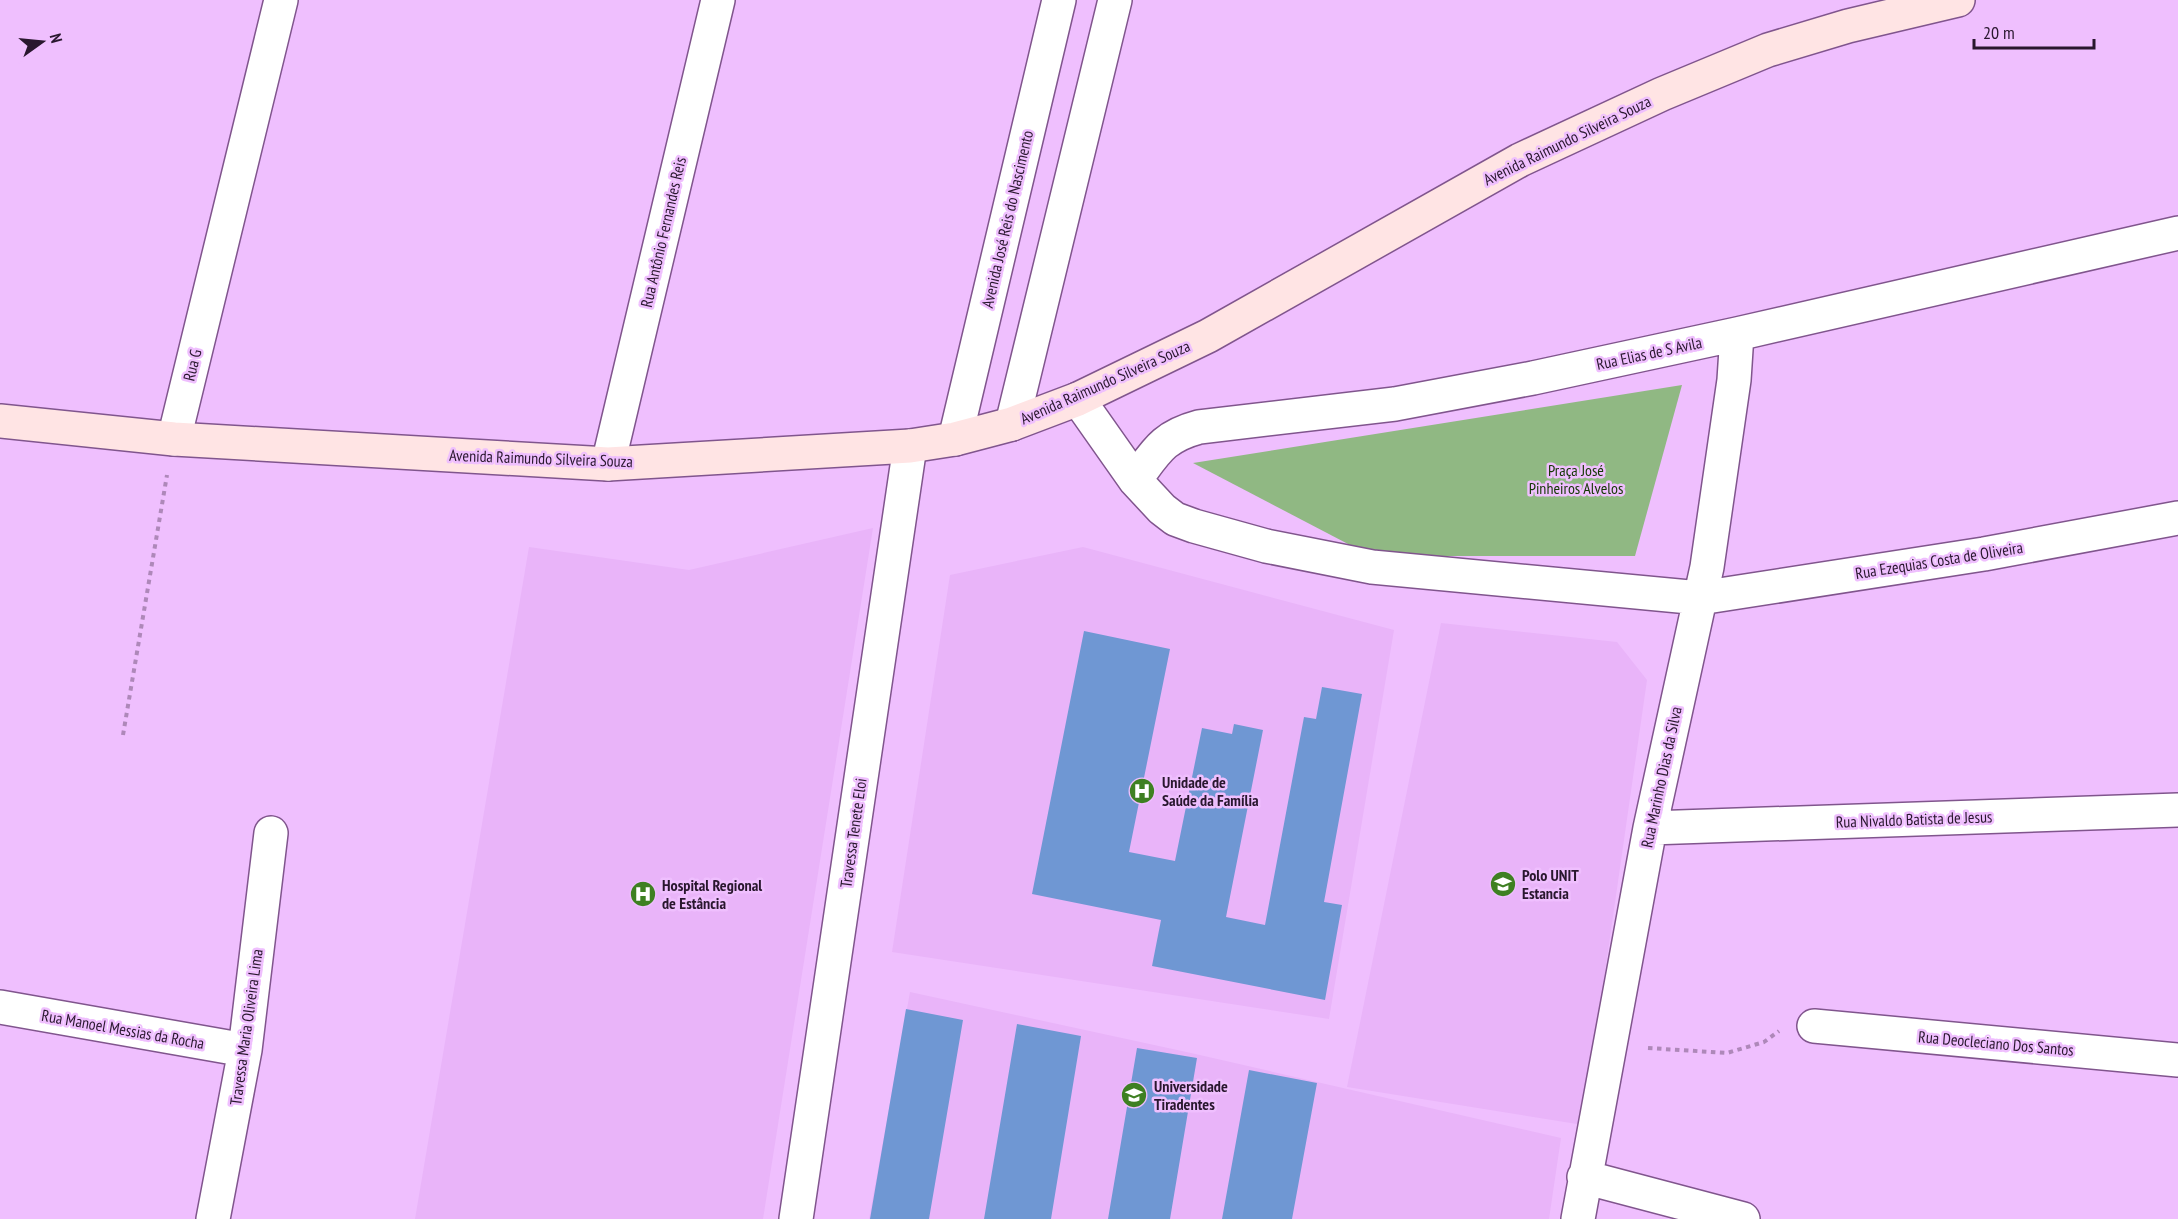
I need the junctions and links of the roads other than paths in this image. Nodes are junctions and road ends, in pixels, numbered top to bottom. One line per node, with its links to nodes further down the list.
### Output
1 (281, 0): 11 (street, Rua G)
2 (718, 0): 14 (street, Rua Antônio Fernandes Reis)
3 (1059, 0): 12 (street, Avenida José Reis do Nascimento)
4 (1115, 0): 10 (street)
5 (1958, 0): 8 (street, Avenida Raimundo Silveira Souza)
6 (2178, 233): 7 (street, Rua Elias de S Avila)
7 (1737, 334): 15 (street, Rua Elias de S Avila); 17 (street, Rua Marinho Dias da Silva)
8 (1078, 399): 10 (street, Avenida Raimundo Silveira Souza); 15 (street, Rua Ezequias Costa de Oliveira)
9 (0, 421): 11 (street, Avenida Raimundo Silveira Souza)
10 (1012, 424): 12 (street, Avenida Raimundo Silveira Souza)
11 (174, 438): 14 (street, Avenida Raimundo Silveira Souza)
12 (955, 439): 13 (street, Avenida Raimundo Silveira Souza)
13 (910, 446): 14 (street, Avenida Raimundo Silveira Souza); 27 (street, Travessa Tenete Eloi)
14 (608, 464)
15 (1135, 480): 17 (street, Rua Ezequias Costa de Oliveira)
16 (2178, 518): 17 (street, Rua Ezequias Costa de Oliveira)
17 (1700, 598): 19 (street, Rua Marinho Dias da Silva)
18 (2178, 810): 19 (street, Rua Nivaldo Batista de Jesus)
19 (1650, 828): 25 (street, Rua Marinho Dias da Silva)
20 (271, 833): 23 (street, Travessa Maria Oliveira Lima)
21 (0, 1007): 23 (street, Rua Manoel Messias da Rocha)
22 (1814, 1026): 24 (street, Rua Deocleciano Dos Santos)
23 (245, 1050): 26 (street, Travessa Maria Oliveira Lima)
24 (2178, 1060)
25 (1584, 1177): 28 (street, Rua Marinho Dias da Silva); 29 (street)
26 (213, 1219)
27 (796, 1219)
28 (1578, 1219)
29 (1743, 1219)

